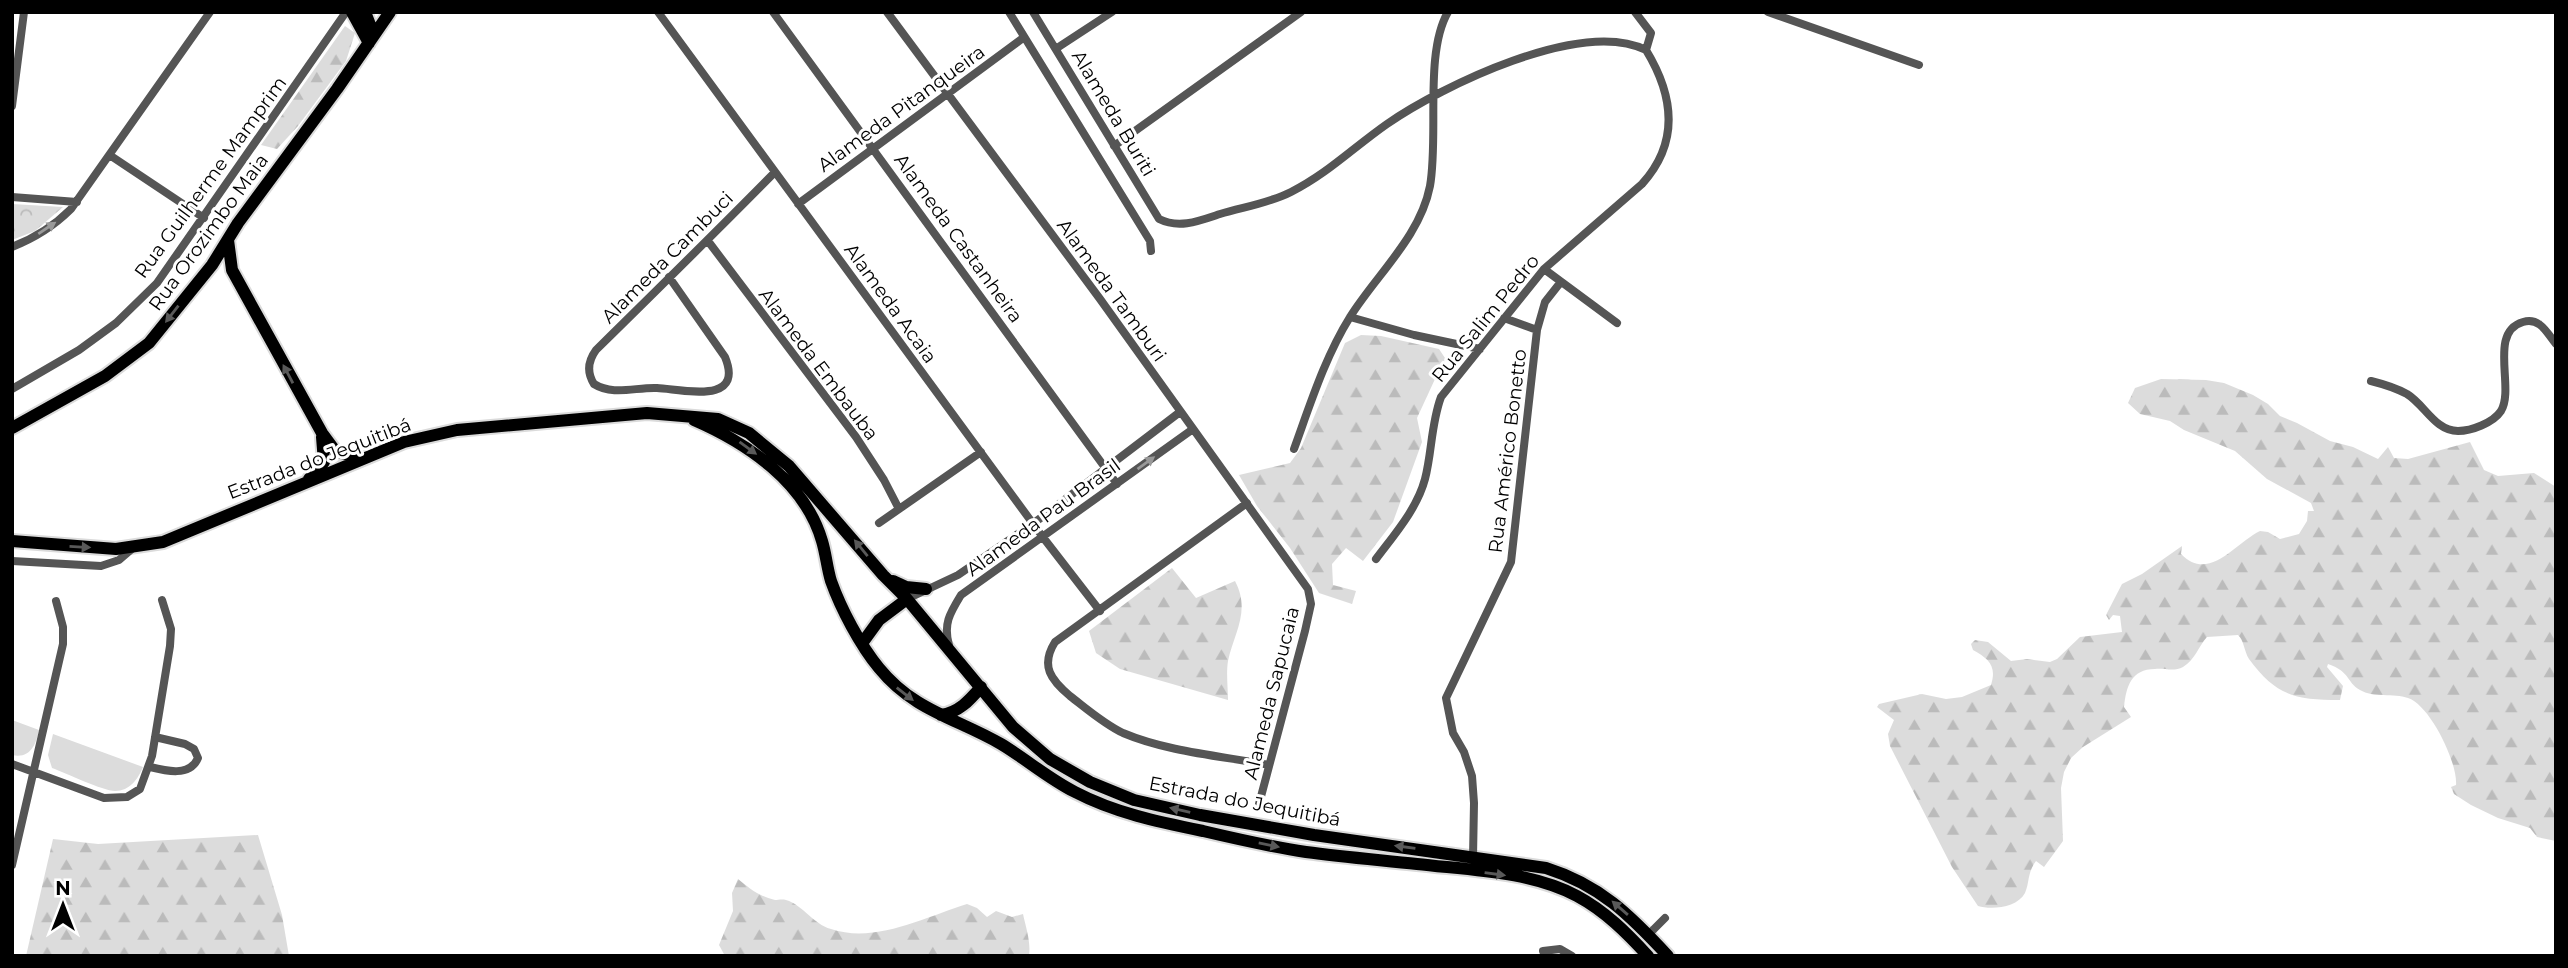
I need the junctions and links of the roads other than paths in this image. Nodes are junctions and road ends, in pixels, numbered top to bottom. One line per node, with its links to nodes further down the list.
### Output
1 (24, 12): 24 (street)
2 (210, 12): 27 (street)
3 (346, 12): 32 (street, Rua Guilherme Mamprim)
4 (352, 12): 18 (main road)
5 (365, 12): 18 (main road)
6 (390, 12): 18 (main road, Rua Orozimbo Maia)
7 (658, 12): 28 (street, Alameda Acaia)
8 (773, 12): 26 (street, Alameda Castanheira)
9 (887, 12): 22 (street, Alameda Tamburi)
10 (1009, 12): 17 (street)
11 (1033, 12): 19 (street, Alameda Buriti)
12 (1112, 12): 19 (street)
13 (1301, 12): 25 (street)
14 (1448, 12): 23 (street)
15 (1635, 12): 20 (street, Rua Salim Pedro)
16 (1768, 12): 21 (street)
17 (1023, 38): 22 (street, Alameda Pitanqueira); 36 (street)
18 (372, 39): 33 (main road, Rua Orozimbo Maia)
19 (1057, 48): 25 (street, Alameda Buriti)
20 (1646, 50): 23 (street); 37 (street, Rua Salim Pedro)
21 (1919, 65)
22 (947, 93): 26 (street, Alameda Pitanqueira); 50 (street, Alameda Tamburi)
23 (1435, 94): 25 (street, Alameda Buriti); 42 (street)
24 (12, 106)
25 (1114, 146)
26 (873, 148): 31 (street, Alameda Pitanqueira); 58 (street, Alameda Castanheira)
27 (111, 156): 30 (street); 32 (street)
28 (775, 172): 31 (street, Alameda Acaia); 34 (street, Alameda Cambuci)
29 (12, 197): 30 (street)
30 (77, 202): 35 (street, one-way to 30)
31 (798, 205): 56 (street, Alameda Acaia)
32 (204, 218): 49 (street, Rua Guilherme Mamprim)
33 (228, 240): 38 (main road); 39 (main road, Rua Orozimbo Maia)
34 (708, 241): 40 (street, Alameda Cambuci); 62 (street, Alameda Embauba)
35 (12, 247)
36 (1151, 251)
37 (1544, 269): 41 (street); 43 (street, Rua Salim Pedro)
38 (232, 270): 39 (main road); 54 (main road, one-way to 38)
39 (202, 277): 52 (main road, Rua Orozimbo Maia, one-way to 52)
40 (669, 277): 40 (street, Alameda Cambuci)
41 (1560, 283): 44 (street); 45 (street, Rua Américo Bonetto)
42 (1350, 317): 47 (street); 55 (street)
43 (1504, 318): 45 (street); 47 (street, Rua Salim Pedro)
44 (1616, 323)
45 (1537, 330): 89 (street, Rua Américo Bonetto)
46 (2556, 344): 48 (street)
47 (1480, 349): 68 (street, Rua Salim Pedro)
48 (2371, 381)
49 (12, 388)
50 (1181, 412): 53 (street, Alameda Tamburi); 58 (street, Alameda Pau Brasil)
51 (687, 417): 57 (main road, Estrada do Jequitibá); 70 (main road, Estrada do Jequitibá, one-way to 51); 79 (main road, Estrada do Jequitibá, one-way to 79)
52 (12, 428)
53 (1193, 429): 60 (street, Alameda Pau Brasil, one-way to 53); 61 (street, Alameda Tamburi)
54 (321, 433): 57 (main road); 59 (main road)
55 (1294, 449)
56 (981, 452): 62 (street); 64 (street, Alameda Acaia)
57 (363, 458): 59 (main road, Estrada do Jequitibá)
58 (1107, 468): 60 (street, Alameda Castanheira); 64 (street, Alameda Pau Brasil)
59 (303, 484): 67 (main road, Estrada do Jequitibá)
60 (1117, 484): 65 (street, Alameda Pau Brasil)
61 (1247, 503): 73 (street, Alameda Tamburi); 78 (street)
62 (900, 509): 63 (street)
63 (879, 523)
64 (1034, 523): 65 (street, Alameda Acaia); 71 (street, Alameda Pau Brasil)
65 (1042, 537): 74 (street, Alameda Pau Brasil); 78 (street, Alameda Acaia)
66 (12, 541): 67 (main road, Estrada do Jequitibá, one-way to 67)
67 (134, 547): 69 (street)
68 (1376, 559)
69 (12, 561)
70 (883, 575): 72 (main road); 75 (main road, Estrada do Jequitibá)
71 (951, 579): 72 (street, Alameda Pau Brasil); 74 (street)
72 (926, 589): 75 (street, Alameda Pau Brasil)
73 (1308, 589): 85 (street, Alameda Sapucaia)
74 (961, 595): 80 (street, Alameda Pau Brasil)
75 (907, 599): 79 (main road); 80 (main road, Estrada do Jequitibá)
76 (162, 600): 83 (street)
77 (55, 601): 87 (street)
78 (1100, 611): 85 (street)
79 (863, 642): 82 (main road, Estrada do Jequitibá, one-way to 82)
80 (951, 653): 81 (main road, Estrada do Jequitibá)
81 (981, 687): 82 (main road); 89 (main road, Estrada do Jequitibá, one-way to 81)
82 (940, 716): 95 (main road, Estrada do Jequitibá, one-way to 95)
83 (155, 737): 86 (street); 86 (street)
84 (12, 764): 87 (street)
85 (1269, 765): 88 (street, Alameda Sapucaia)
86 (150, 768): 87 (street)
87 (34, 773): 90 (street)
88 (1259, 804)
89 (1473, 857): 92 (main road, Estrada do Jequitibá, one-way to 89)
90 (12, 865)
91 (1665, 918): 92 (street)
92 (1648, 934): 96 (main road, Estrada do Jequitibá)
93 (1543, 951): 94 (street)
94 (1572, 956)
95 (1648, 956)
96 (1668, 956)

